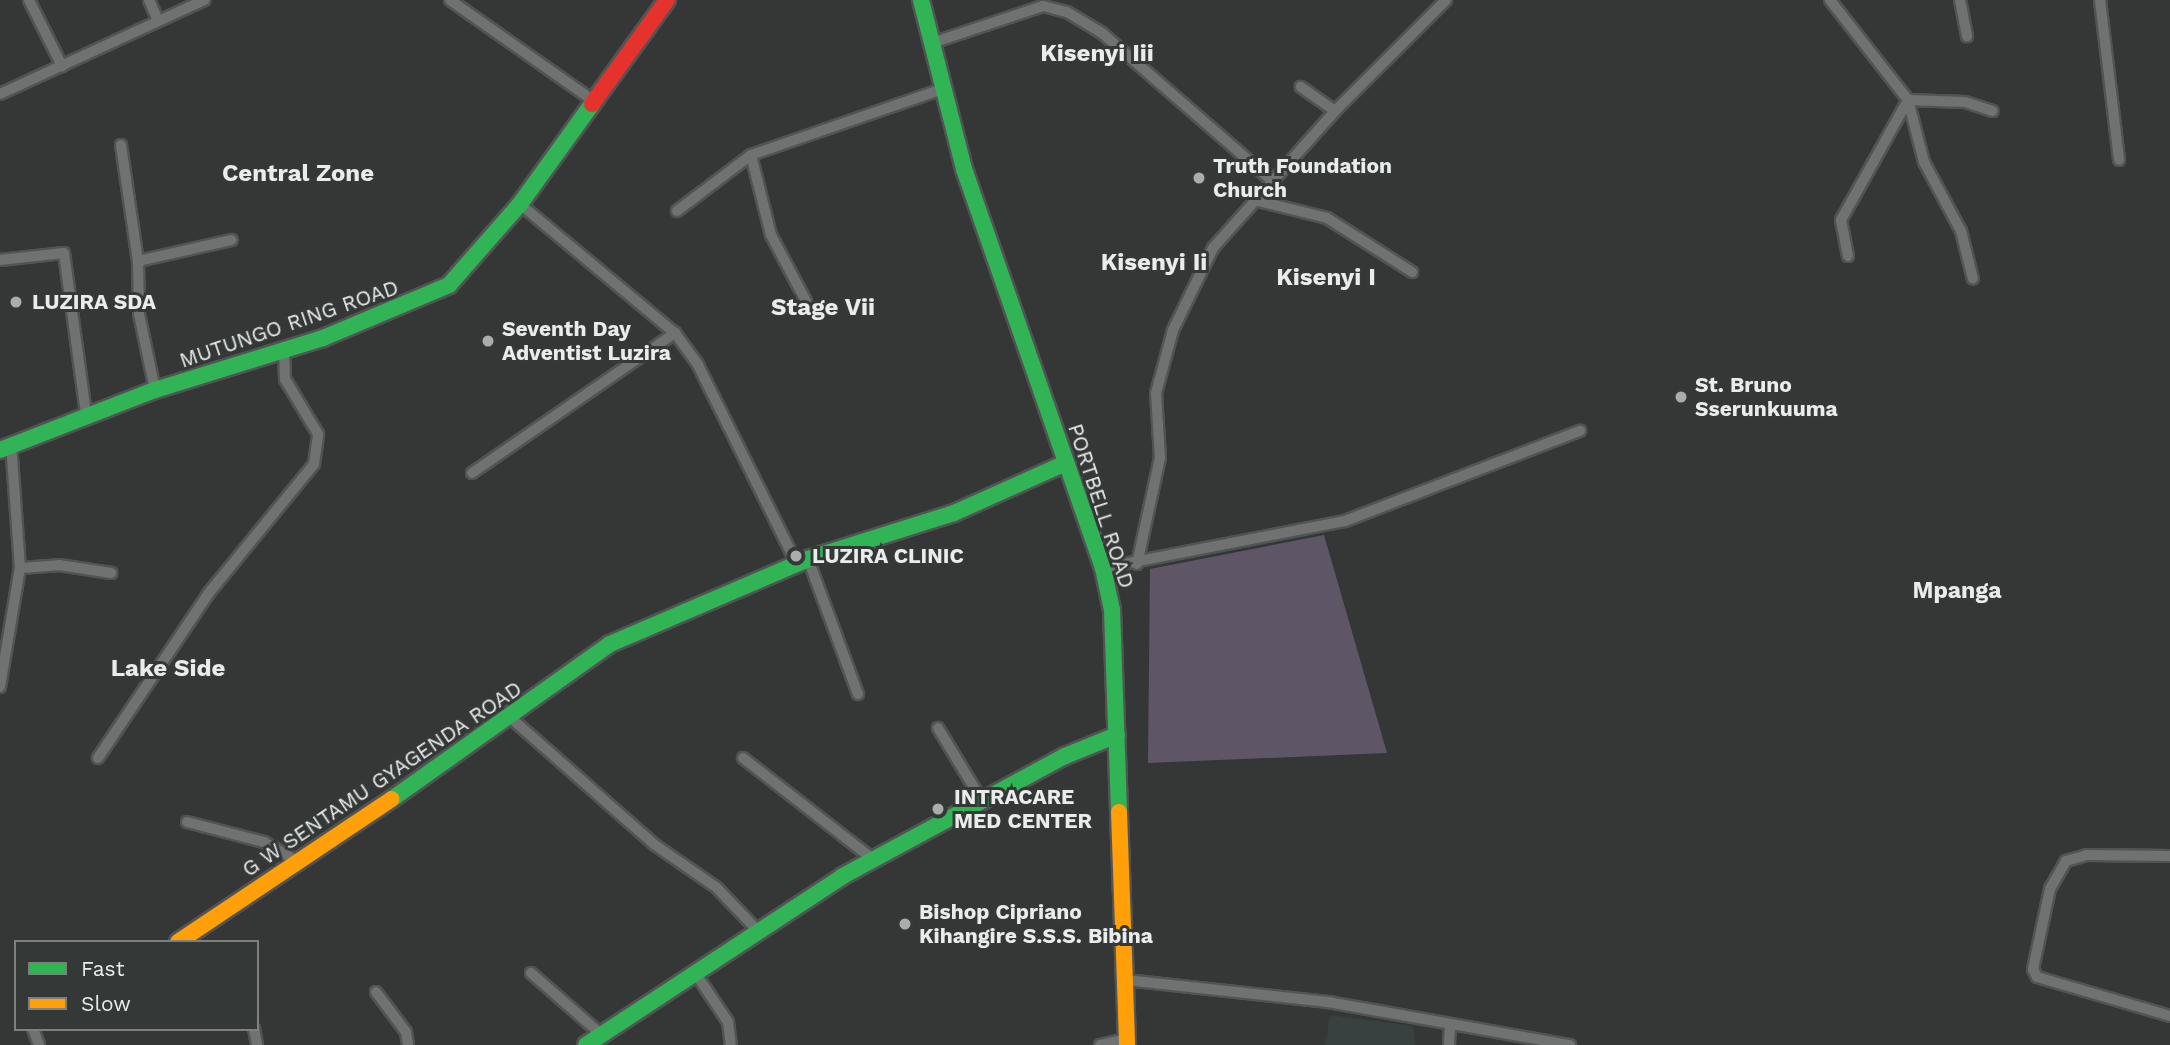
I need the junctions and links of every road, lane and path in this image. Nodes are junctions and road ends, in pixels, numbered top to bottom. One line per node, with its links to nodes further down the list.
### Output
1 (29, 0): 14 (street)
2 (149, 0): 11 (street)
3 (204, 0): 11 (street)
4 (450, 0): 19 (street)
5 (667, 0): 19 (street, MUTUNGO RING ROAD)
6 (921, 0): 13 (street, PORTBELL ROAD)
7 (1446, 0): 20 (street)
8 (1830, 0): 18 (street)
9 (1960, 0): 12 (street)
10 (2100, 0): 24 (street)
11 (158, 20): 14 (street)
12 (1967, 36)
13 (932, 43): 16 (street, PORTBELL ROAD); 25 (street)
14 (62, 66): 17 (street)
15 (1301, 87): 20 (street)
16 (943, 89): 23 (street); 42 (street, PORTBELL ROAD)
17 (0, 94)
18 (1909, 100): 21 (street); 30 (street); 34 (street)
19 (594, 102): 27 (street, MUTUNGO RING ROAD)
20 (1335, 111): 25 (street)
21 (1993, 111)
22 (121, 145): 32 (street)
23 (751, 155): 28 (street); 35 (street)
24 (2119, 160)
25 (1270, 179): 26 (street)
26 (1258, 201): 33 (street); 45 (street)
27 (520, 204): 36 (street); 37 (street, MUTUNGO RING ROAD)
28 (677, 211)
29 (232, 240): 32 (street)
30 (1848, 256)
31 (0, 260): 39 (street)
32 (138, 261): 38 (street)
33 (1412, 272)
34 (1973, 279)
35 (806, 301)
36 (675, 334): 43 (street); 44 (street)
37 (284, 349): 38 (street, MUTUNGO RING ROAD); 54 (street)
38 (155, 390): 39 (street, MUTUNGO RING ROAD)
39 (86, 414): 41 (street, MUTUNGO RING ROAD)
40 (1580, 431): 45 (street)
41 (6, 446): 46 (street)
42 (1066, 463): 44 (street, G W SENTAMU GYAGENDA ROAD); 47 (street, PORTBELL ROAD)
43 (472, 473)
44 (803, 561): 50 (street); 51 (street, G W SENTAMU GYAGENDA ROAD)
45 (1137, 564): 47 (street)
46 (20, 568): 48 (street); 49 (street)
47 (1103, 568): 53 (street, PORTBELL ROAD)
48 (111, 573)
49 (0, 687)
50 (859, 694)
51 (512, 719): 60 (street, G W SENTAMU GYAGENDA ROAD); 61 (street)
52 (938, 727): 56 (street)
53 (1117, 735): 56 (street); 65 (street, PORTBELL ROAD)
54 (98, 758)
55 (743, 758): 59 (street)
56 (981, 799): 59 (street)
57 (187, 822): 60 (street)
58 (2170, 856): 67 (street)
59 (874, 860): 61 (street)
60 (298, 862): 62 (street, G W SENTAMU GYAGENDA ROAD)
61 (759, 932): 64 (street)
62 (181, 940)
63 (531, 973): 69 (street)
64 (696, 974): 69 (street); 73 (street)
65 (1126, 980): 68 (street); 70 (street, PORTBELL ROAD)
66 (376, 992): 71 (street)
67 (2170, 1016)
68 (1450, 1024): 75 (street); 76 (street)
69 (603, 1036): 72 (street)
70 (1127, 1042): 74 (street)
71 (408, 1045)
72 (586, 1045)
73 (731, 1045)
74 (1100, 1045)
75 (1450, 1045)
76 (1570, 1045)

